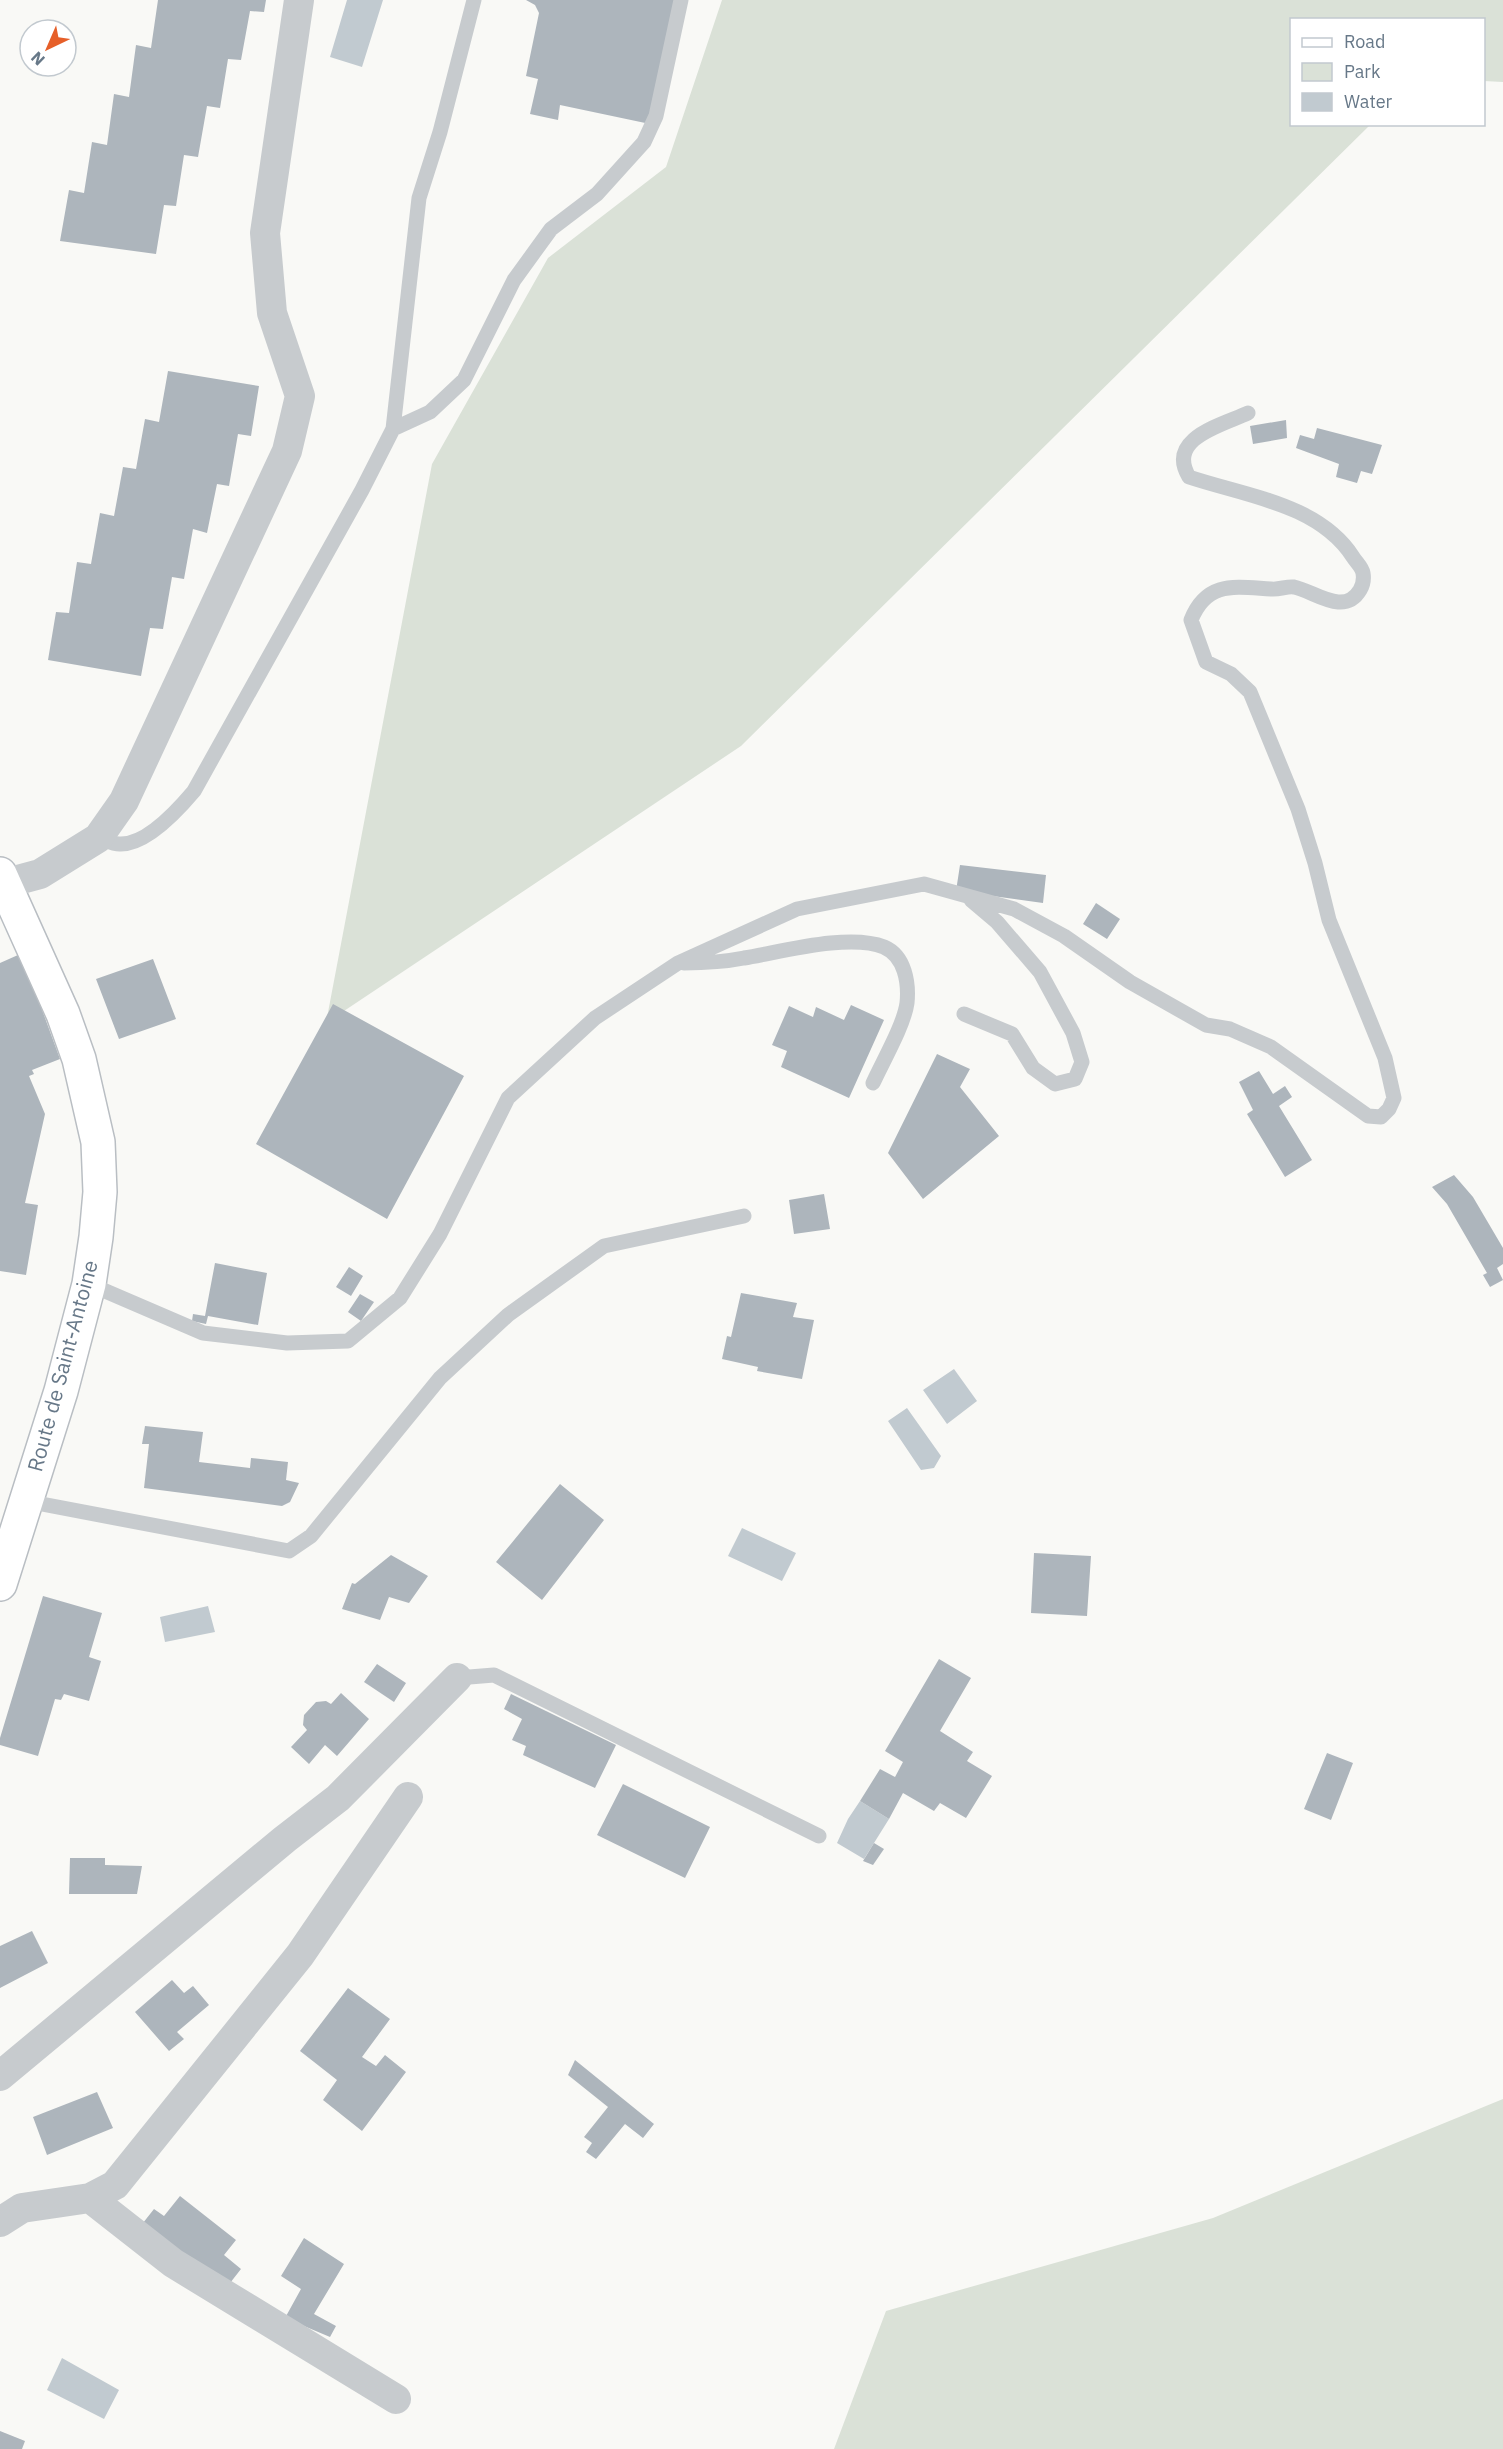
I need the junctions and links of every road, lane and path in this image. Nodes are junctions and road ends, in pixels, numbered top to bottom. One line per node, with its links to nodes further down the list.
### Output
1 (299, 0): 6 (street)
2 (474, 0): 5 (lane)
3 (681, 0): 5 (lane)
4 (1248, 413): 8 (lane)
5 (393, 429): 6 (lane)
6 (98, 838): 7 (street)
7 (2, 879): 13 (street, Route de Saint-Antoine)
8 (966, 896): 9 (lane); 10 (lane)
9 (678, 963): 11 (lane); 13 (lane)
10 (964, 1014)
11 (873, 1083)
12 (744, 1216): 14 (lane)
13 (89, 1284): 14 (street, Route de Saint-Antoine)
14 (26, 1501): 15 (street, Route de Saint-Antoine)
15 (0, 1584)
16 (457, 1678): 18 (lane); 19 (street)
17 (408, 1797): 20 (street)
18 (819, 1836)
19 (0, 2076)
20 (90, 2199): 21 (street); 22 (street)
21 (0, 2222)
22 (396, 2399)

